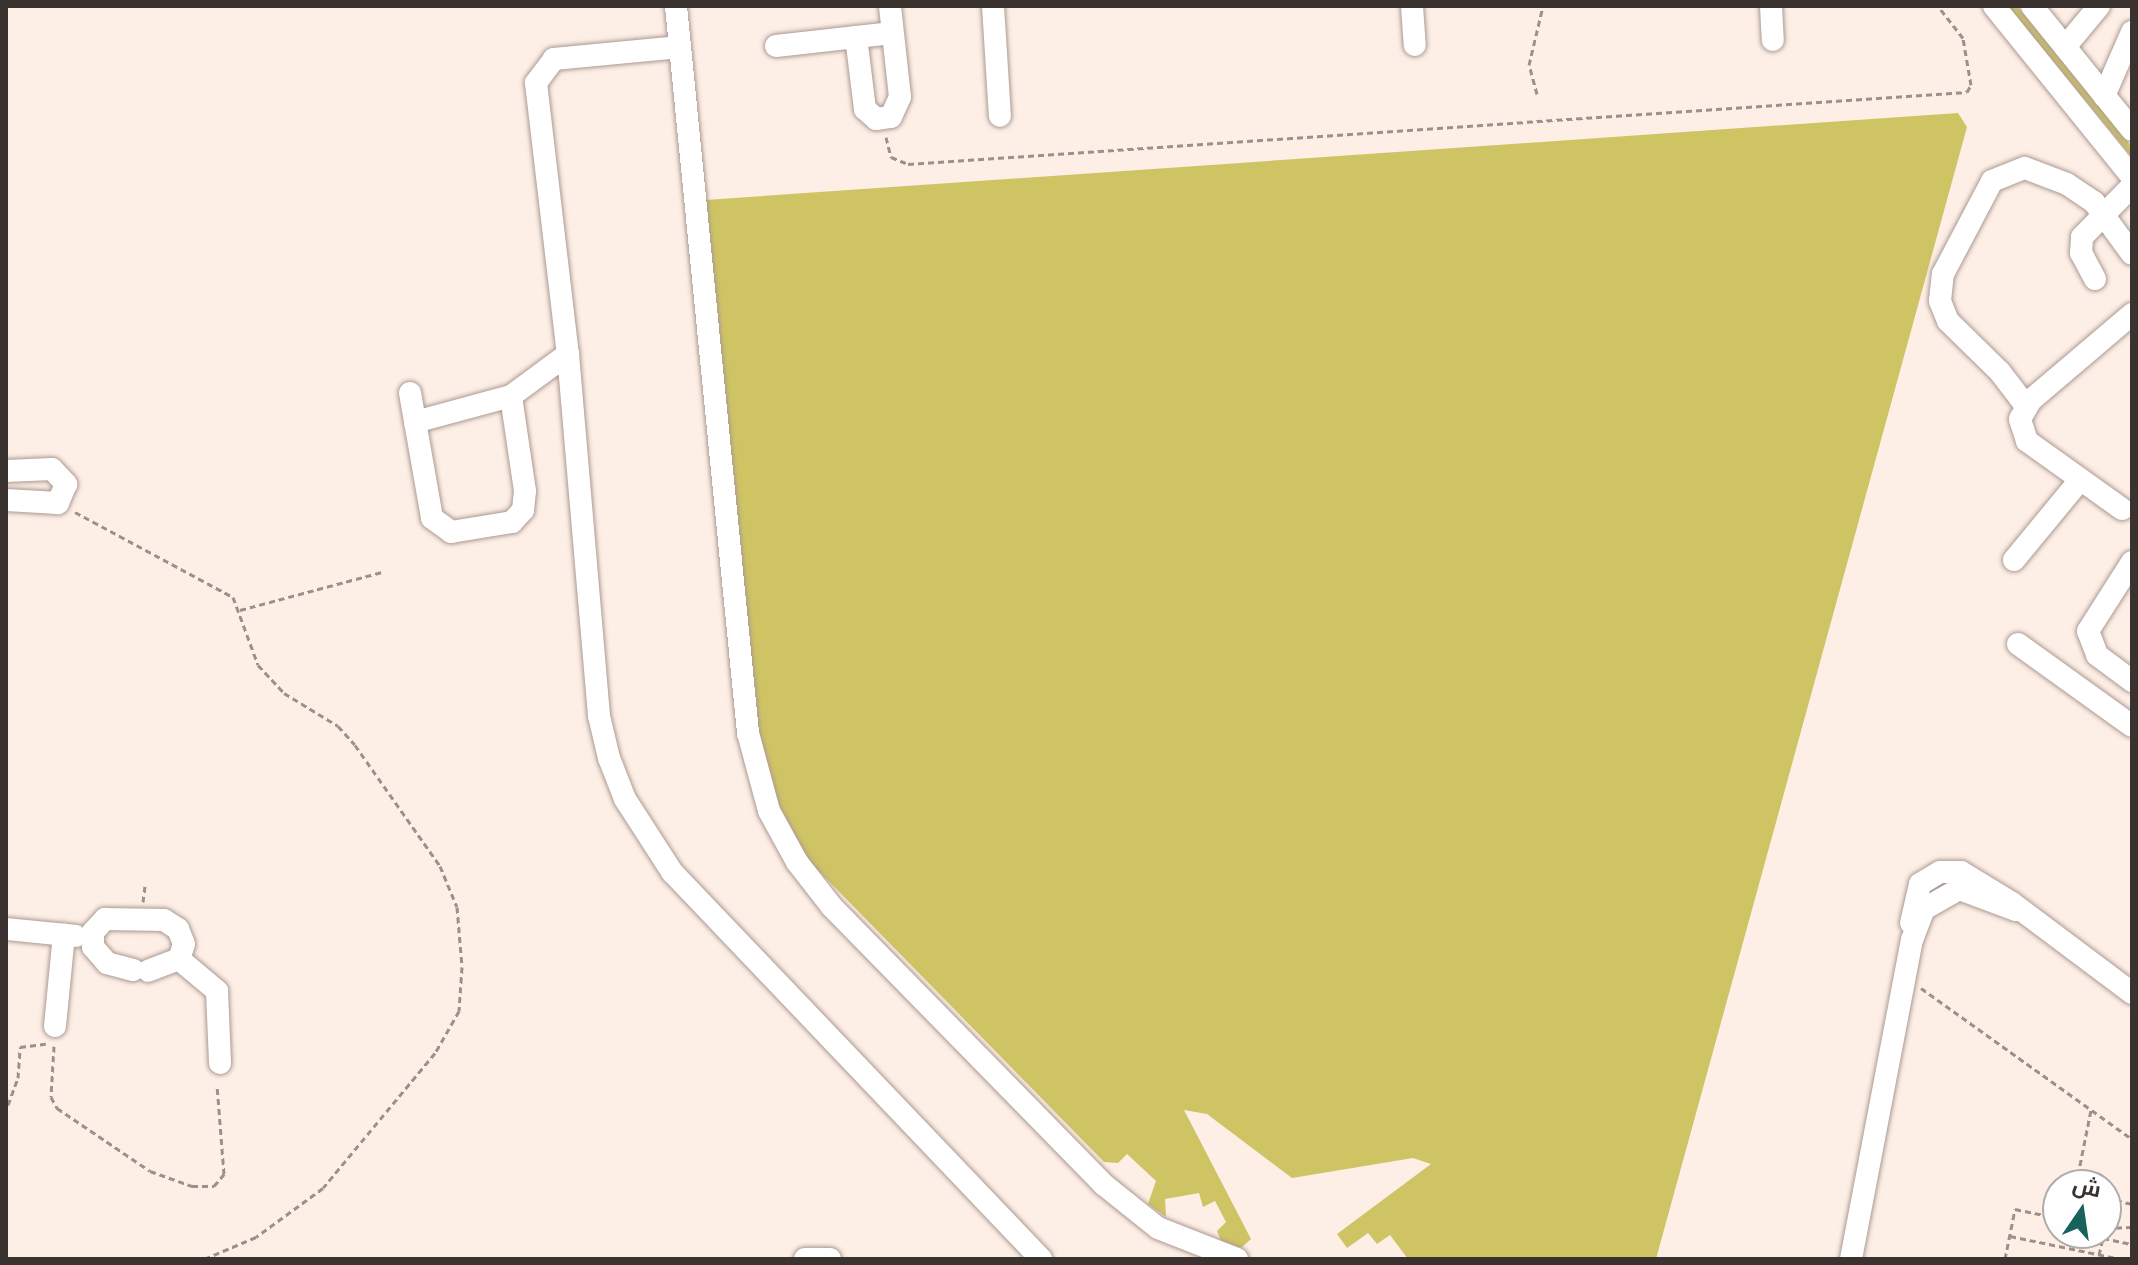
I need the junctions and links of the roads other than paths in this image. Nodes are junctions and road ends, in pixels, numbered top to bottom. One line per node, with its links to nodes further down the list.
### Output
1 (676, 6): 15 (street)
2 (890, 6): 10 (street)
3 (993, 6): 18 (street)
4 (1412, 6): 13 (street)
5 (1771, 6): 12 (street)
6 (1994, 6): 20 (street)
7 (2032, 6): 16 (street)
8 (2099, 6): 16 (street)
9 (2132, 32): 17 (street)
10 (892, 33): 11 (street); 11 (street)
11 (856, 37): 14 (street)
12 (1773, 40)
13 (1415, 45)
14 (776, 46)
15 (680, 47): 26 (street); 52 (street)
16 (2065, 47): 17 (street)
17 (2104, 96): 19 (street)
18 (1000, 116)
19 (2132, 130)
20 (2132, 177)
21 (2132, 186): 22 (street)
22 (2105, 213): 23 (street); 24 (street); 29 (street)
23 (2132, 254)
24 (2095, 279)
25 (2132, 314): 29 (street)
26 (568, 354): 28 (street); 51 (street)
27 (410, 393): 30 (street)
28 (511, 396): 30 (street); 30 (street)
29 (2026, 406): 32 (street)
30 (415, 422)
31 (6, 471): 33 (street)
32 (2080, 480): 34 (street); 35 (street)
33 (6, 500)
34 (2122, 509)
35 (2014, 560)
36 (2132, 562): 38 (street)
37 (2018, 644): 40 (street)
38 (2102, 660): 39 (street); 40 (street)
39 (2132, 681)
40 (2081, 689): 41 (street)
41 (2132, 726)
42 (6, 929): 43 (street)
43 (64, 934): 44 (street); 47 (street)
44 (92, 937): 45 (street); 45 (street)
45 (179, 959): 48 (street)
46 (2132, 993): 53 (street)
47 (55, 1035)
48 (220, 1063)
49 (805, 1259): 50 (street)
50 (830, 1259)
51 (1041, 1259)
52 (1237, 1259)
53 (1851, 1259)

